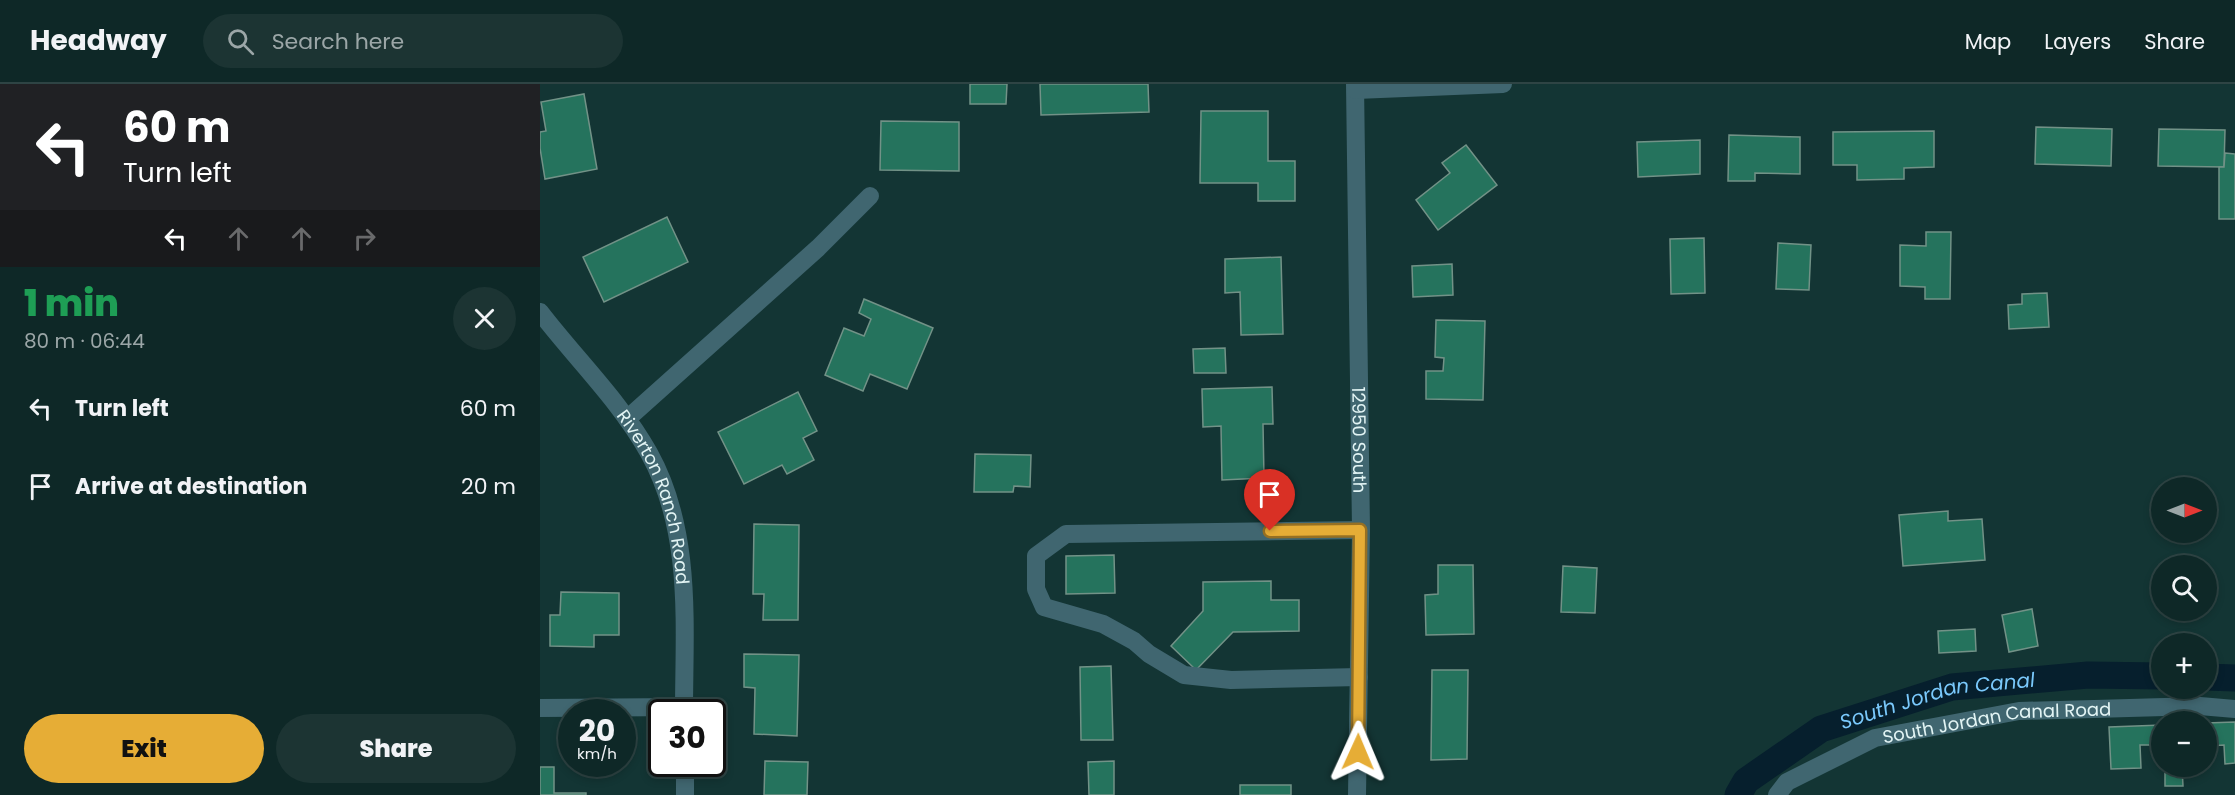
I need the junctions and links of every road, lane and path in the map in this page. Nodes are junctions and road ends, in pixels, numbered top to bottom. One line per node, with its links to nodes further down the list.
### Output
1 (1503, 84): 2 (street)
2 (1356, 87): 6 (street, 12950 South)
3 (870, 196): 5 (street)
4 (540, 312): 5 (street, Riverton Ranch Road)
5 (627, 419): 8 (street, Riverton Ranch Road)
6 (1360, 530): 7 (street, 12950 South); 7 (street)
7 (1359, 677): 14 (street, 12950 South)
8 (684, 699)
9 (540, 708): 11 (street)
10 (2235, 709): 15 (street, South Jordan Canal Road)
11 (648, 710)
12 (685, 777): 13 (street)
13 (685, 795)
14 (1357, 795)
15 (1778, 795)

